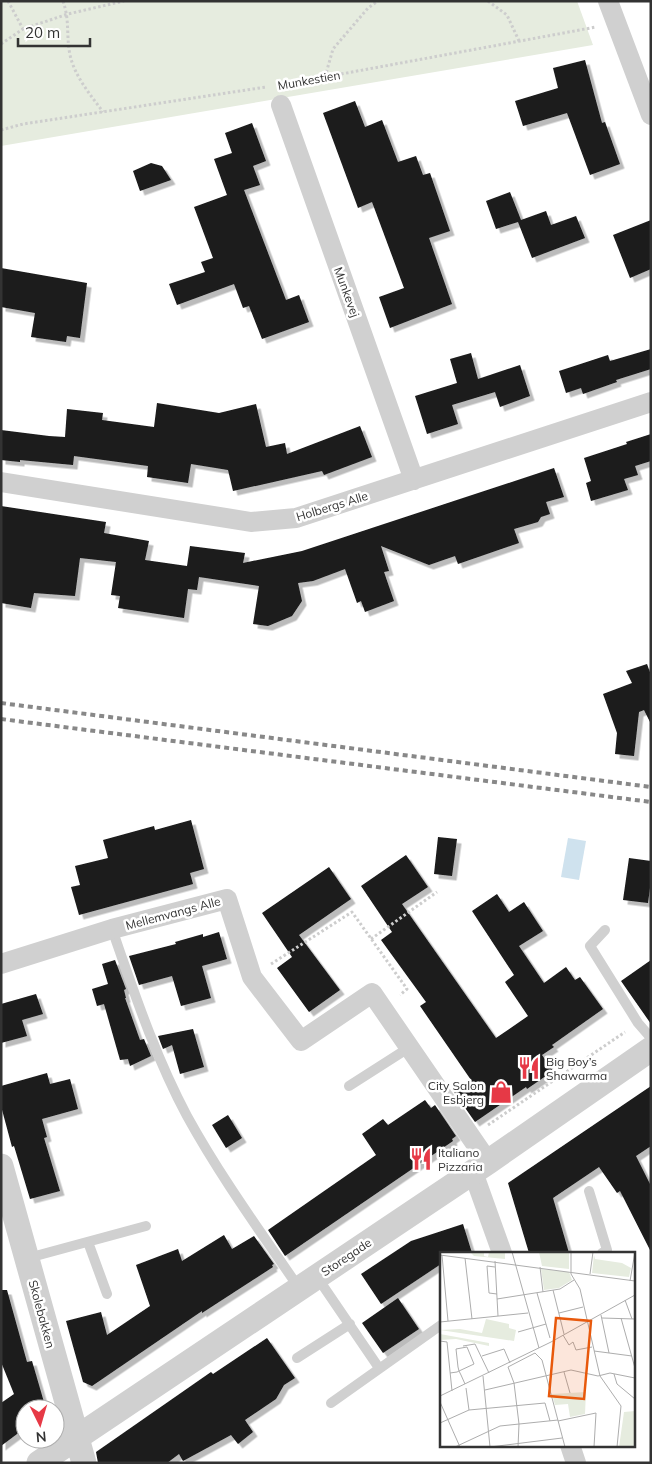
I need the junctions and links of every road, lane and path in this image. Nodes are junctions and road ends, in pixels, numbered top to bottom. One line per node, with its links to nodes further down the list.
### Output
1 (8, 1): 9 (path)
2 (63, 1): 7 (path)
3 (124, 1): 7 (path)
4 (378, 1): 12 (path)
5 (488, 1): 10 (path)
6 (608, 1): 8 (street)
7 (68, 14): 9 (path); 16 (path)
8 (616, 23): 10 (path, Munkestien); 17 (street)
9 (23, 29): 11 (path)
10 (519, 41): 12 (path, Munkestien)
11 (1, 44)
12 (325, 77): 13 (path, Munkestien)
13 (286, 84)
14 (267, 87): 16 (path, Munkestien)
15 (280, 105): 20 (street, Munkevej)
16 (103, 112): 18 (path, Munkestien)
17 (651, 115)
18 (1, 130)
19 (651, 402): 20 (street, Holbergs Alle)
20 (414, 480): 21 (street, Holbergs Alle)
21 (1, 482)
22 (437, 892): 25 (path)
23 (112, 929): 26 (street, Mellemvangs Alle); 27 (street, Mellemvangs Alle); 43 (lane)
24 (606, 930): 29 (lane)
25 (371, 939): 27 (path); 28 (path)
26 (1, 964)
27 (252, 977): 28 (street, Mellemvangs Alle)
28 (382, 1007): 31 (street, Mellemvangs Alle)
29 (638, 1023): 30 (lane); 34 (path)
30 (651, 1038)
31 (410, 1047): 33 (lane); 34 (street, Mellemvangs Alle)
32 (651, 1049): 36 (street, Storegade)
33 (349, 1086)
34 (470, 1136): 36 (street, Mellemvangs Alle)
35 (1, 1166): 42 (street, Skolebakken)
36 (480, 1167): 40 (street, Mellemvangs Alle); 43 (street, Storegade)
37 (589, 1191): 41 (lane)
38 (146, 1226): 39 (lane)
39 (88, 1242): 42 (lane); 44 (lane)
40 (502, 1252)
41 (604, 1252)
42 (27, 1258): 50 (street, Skolebakken)
43 (308, 1283): 45 (lane); 50 (street, Storegade)
44 (107, 1294)
45 (350, 1324): 47 (lane); 48 (lane)
46 (440, 1326): 48 (lane)
47 (298, 1358)
48 (379, 1368): 49 (lane)
49 (331, 1402)
50 (76, 1438): 52 (street, Storegade); 53 (street, Skolebakken)
51 (570, 1446): 54 (street)
52 (39, 1463)
53 (84, 1463)
54 (576, 1463)

